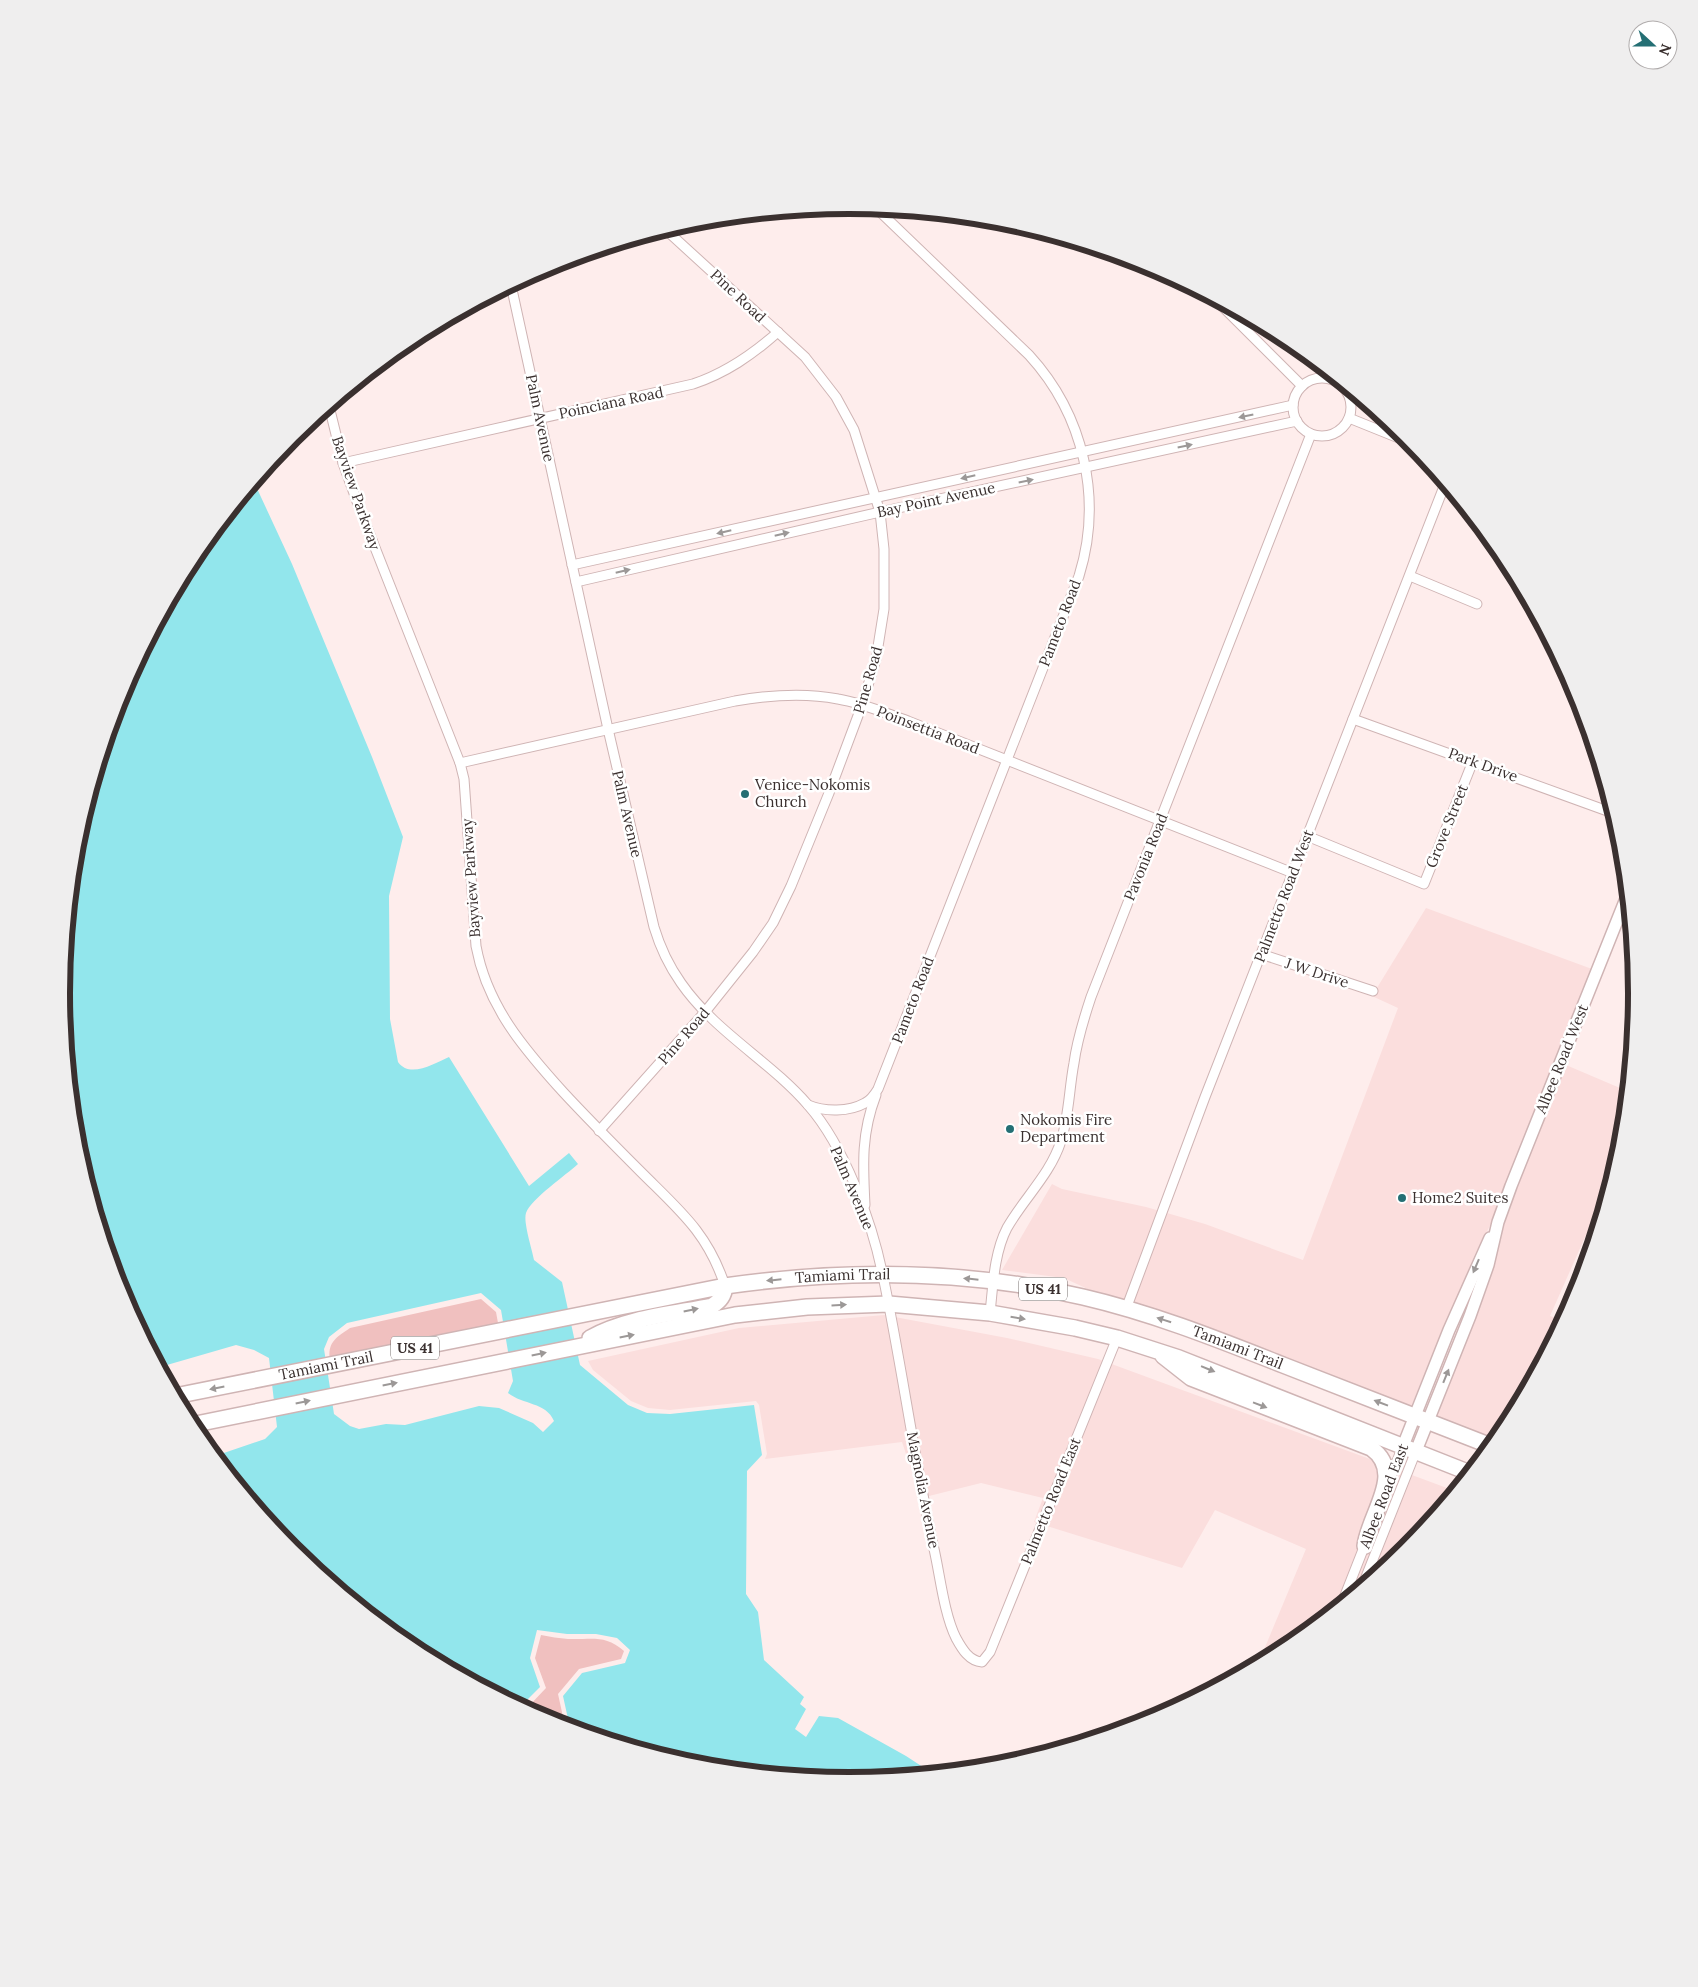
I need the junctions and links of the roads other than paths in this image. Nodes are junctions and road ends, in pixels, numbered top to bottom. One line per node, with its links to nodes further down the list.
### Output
1 (884, 215): 16 (street, Pameto Road)
2 (672, 235): 5 (street, Pine Road)
3 (512, 291): 11 (street, Palm Avenue)
4 (1230, 314): 7 (street)
5 (778, 332): 11 (street, Poinciana Road); 20 (street, Pine Road)
6 (1329, 380): 7 (street)
7 (1302, 386): 9 (street)
8 (1349, 396): 12 (street)
9 (1293, 405): 13 (street); 16 (street, Bay Point Avenue, one-way to 16)
10 (331, 412): 17 (street, Bayview Parkway)
11 (540, 418): 17 (street, Poinciana Road); 22 (street, Palm Avenue)
12 (1349, 418): 14 (street); 15 (street)
13 (1297, 421): 14 (street); 18 (street, Bay Point Avenue, one-way to 13)
14 (1311, 434): 33 (street, Pavonia Road)
15 (1392, 435)
16 (1082, 452): 18 (street, Pameto Road); 20 (street, Bay Point Avenue, one-way to 20)
17 (343, 463): 31 (street, Bayview Parkway)
18 (1085, 468): 21 (street, Bay Point Avenue, one-way to 18); 29 (street, Pameto Road)
19 (1443, 490): 23 (street, Palmetto Road West)
20 (876, 498): 21 (street, Pine Road); 22 (street, Bay Point Avenue, one-way to 22)
21 (880, 512): 24 (street, Bay Point Avenue, one-way to 21); 26 (street, Pine Road)
22 (572, 565): 24 (street, Palm Avenue)
23 (1410, 576): 25 (street); 27 (street, Palmetto Road West)
24 (576, 582): 28 (street, Palm Avenue)
25 (1477, 604)
26 (862, 705): 28 (street, Poinsettia Road); 29 (street, Poinsettia Road); 39 (street, Pine Road)
27 (1353, 719): 30 (street, Park Drive); 34 (street, Palmetto Road West)
28 (608, 729): 31 (street, Poinsettia Road); 39 (street, Palm Avenue)
29 (1006, 761): 33 (street, Poinsettia Road); 40 (street, Pameto Road)
30 (1473, 761): 32 (street, Park Drive); 34 (street, Grove Street)
31 (460, 763): 42 (street, Bayview Parkway)
32 (1605, 810)
33 (1160, 820): 35 (street, Poinsettia Road); 45 (street, Pavonia Road)
34 (1307, 836): 35 (street, Palmetto Road West)
35 (1292, 873): 37 (street, Palmetto Road West)
36 (1623, 907): 54 (street, Albee Road West)
37 (1261, 954): 38 (street, J W Drive); 48 (street, Palmetto Road West)
38 (1373, 991)
39 (705, 1012): 41 (street, Palm Avenue); 42 (street, Pine Road)
40 (878, 1089): 41 (street, Pameto Road); 43 (street, Pameto Road)
41 (808, 1104): 43 (street, Palm Avenue)
42 (599, 1131): 46 (street, Bayview Parkway)
43 (865, 1211): 44 (street, Palm Avenue)
44 (883, 1273): 45 (main road, Tamiami Trail / US 41, one-way to 44); 46 (main road, Tamiami Trail / US 41, one-way to 46); 47 (street, Palm Avenue)
45 (994, 1281): 48 (main road, Tamiami Trail / US 41); 49 (street, Pavonia Road)
46 (725, 1286): 51 (main road, one-way to 46); 53 (main road, Tamiami Trail / US 41, one-way to 53)
47 (889, 1304): 49 (main road, Tamiami Trail / US 41); 51 (main road, Tamiami Trail / US 41, one-way to 47); 62 (street, Magnolia Avenue)
48 (1126, 1308): 54 (main road, Tamiami Trail / US 41, one-way to 48)
49 (990, 1313): 50 (main road, Tamiami Trail / US 41, one-way to 50)
50 (1117, 1338): 52 (main road, Tamiami Trail / US 41); 62 (street, Palmetto Road East)
51 (579, 1346): 55 (main road, Tamiami Trail / US 41, one-way to 51)
52 (1156, 1350): 57 (main road, Tamiami Trail / US 41, one-way to 57); 59 (main road, one-way to 59)
53 (181, 1395)
54 (1421, 1419): 56 (main road, Tamiami Trail / US 41); 57 (street, Albee Road East)
55 (199, 1423)
56 (1485, 1443)
57 (1409, 1449): 58 (main road, Tamiami Trail / US 41); 59 (street, Albee Road East); 60 (street, Albee Road East)
58 (1465, 1471)
59 (1365, 1546): 61 (street, Albee Road East)
60 (1366, 1577)
61 (1346, 1593)
62 (982, 1662)

